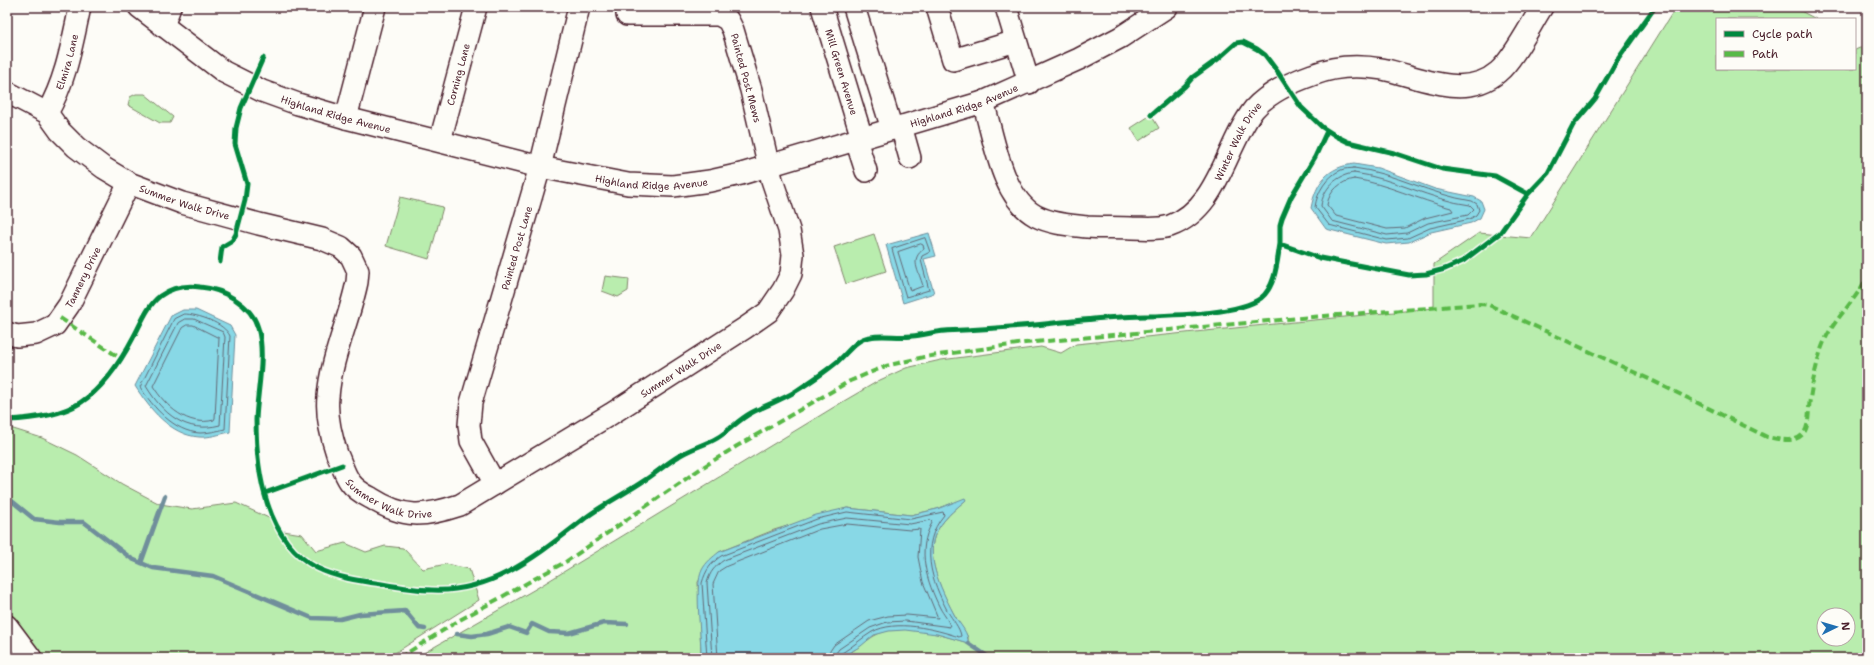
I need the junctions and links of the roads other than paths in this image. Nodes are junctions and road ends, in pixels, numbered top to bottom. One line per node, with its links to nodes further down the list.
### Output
1 (80, 7): 18 (street, Elmira Lane)
2 (139, 7): 13 (street, Highland Ridge Avenue)
3 (375, 7): 19 (street)
4 (476, 7): 22 (street, Corning Lane)
5 (579, 7): 25 (street, Painted Post Lane)
6 (822, 7): 21 (street, Mill Green Avenue)
7 (854, 7): 20 (street)
8 (937, 7): 14 (street)
9 (1006, 7): 14 (street)
10 (1167, 7): 15 (street, Highland Ridge Avenue)
11 (1542, 7): 17 (street, Winter Walk Drive)
12 (627, 15): 24 (street, Painted Post Mews)
13 (166, 16): 19 (street, Highland Ridge Avenue)
14 (1016, 41): 15 (street)
15 (1029, 83): 17 (street, Highland Ridge Avenue)
16 (7, 92): 18 (street, Summer Walk Drive)
17 (983, 102): 20 (street, Highland Ridge Avenue)
18 (47, 113): 27 (street, Summer Walk Drive)
19 (346, 118): 22 (street, Highland Ridge Avenue)
20 (896, 127): 21 (street, Highland Ridge Avenue); 23 (street)
21 (859, 139): 24 (street, Highland Ridge Avenue); 26 (street, Mill Green Avenue)
22 (440, 141): 25 (street, Highland Ridge Avenue)
23 (910, 158)
24 (769, 166): 25 (street, Highland Ridge Avenue); 29 (street, Summer Walk Drive)
25 (540, 167): 29 (street, Painted Post Lane)
26 (866, 171)
27 (129, 182): 28 (street, Tannery Drive); 29 (street, Summer Walk Drive)
28 (7, 333)
29 (495, 484)
30 (7, 626): 31 (street)
31 (31, 658)

